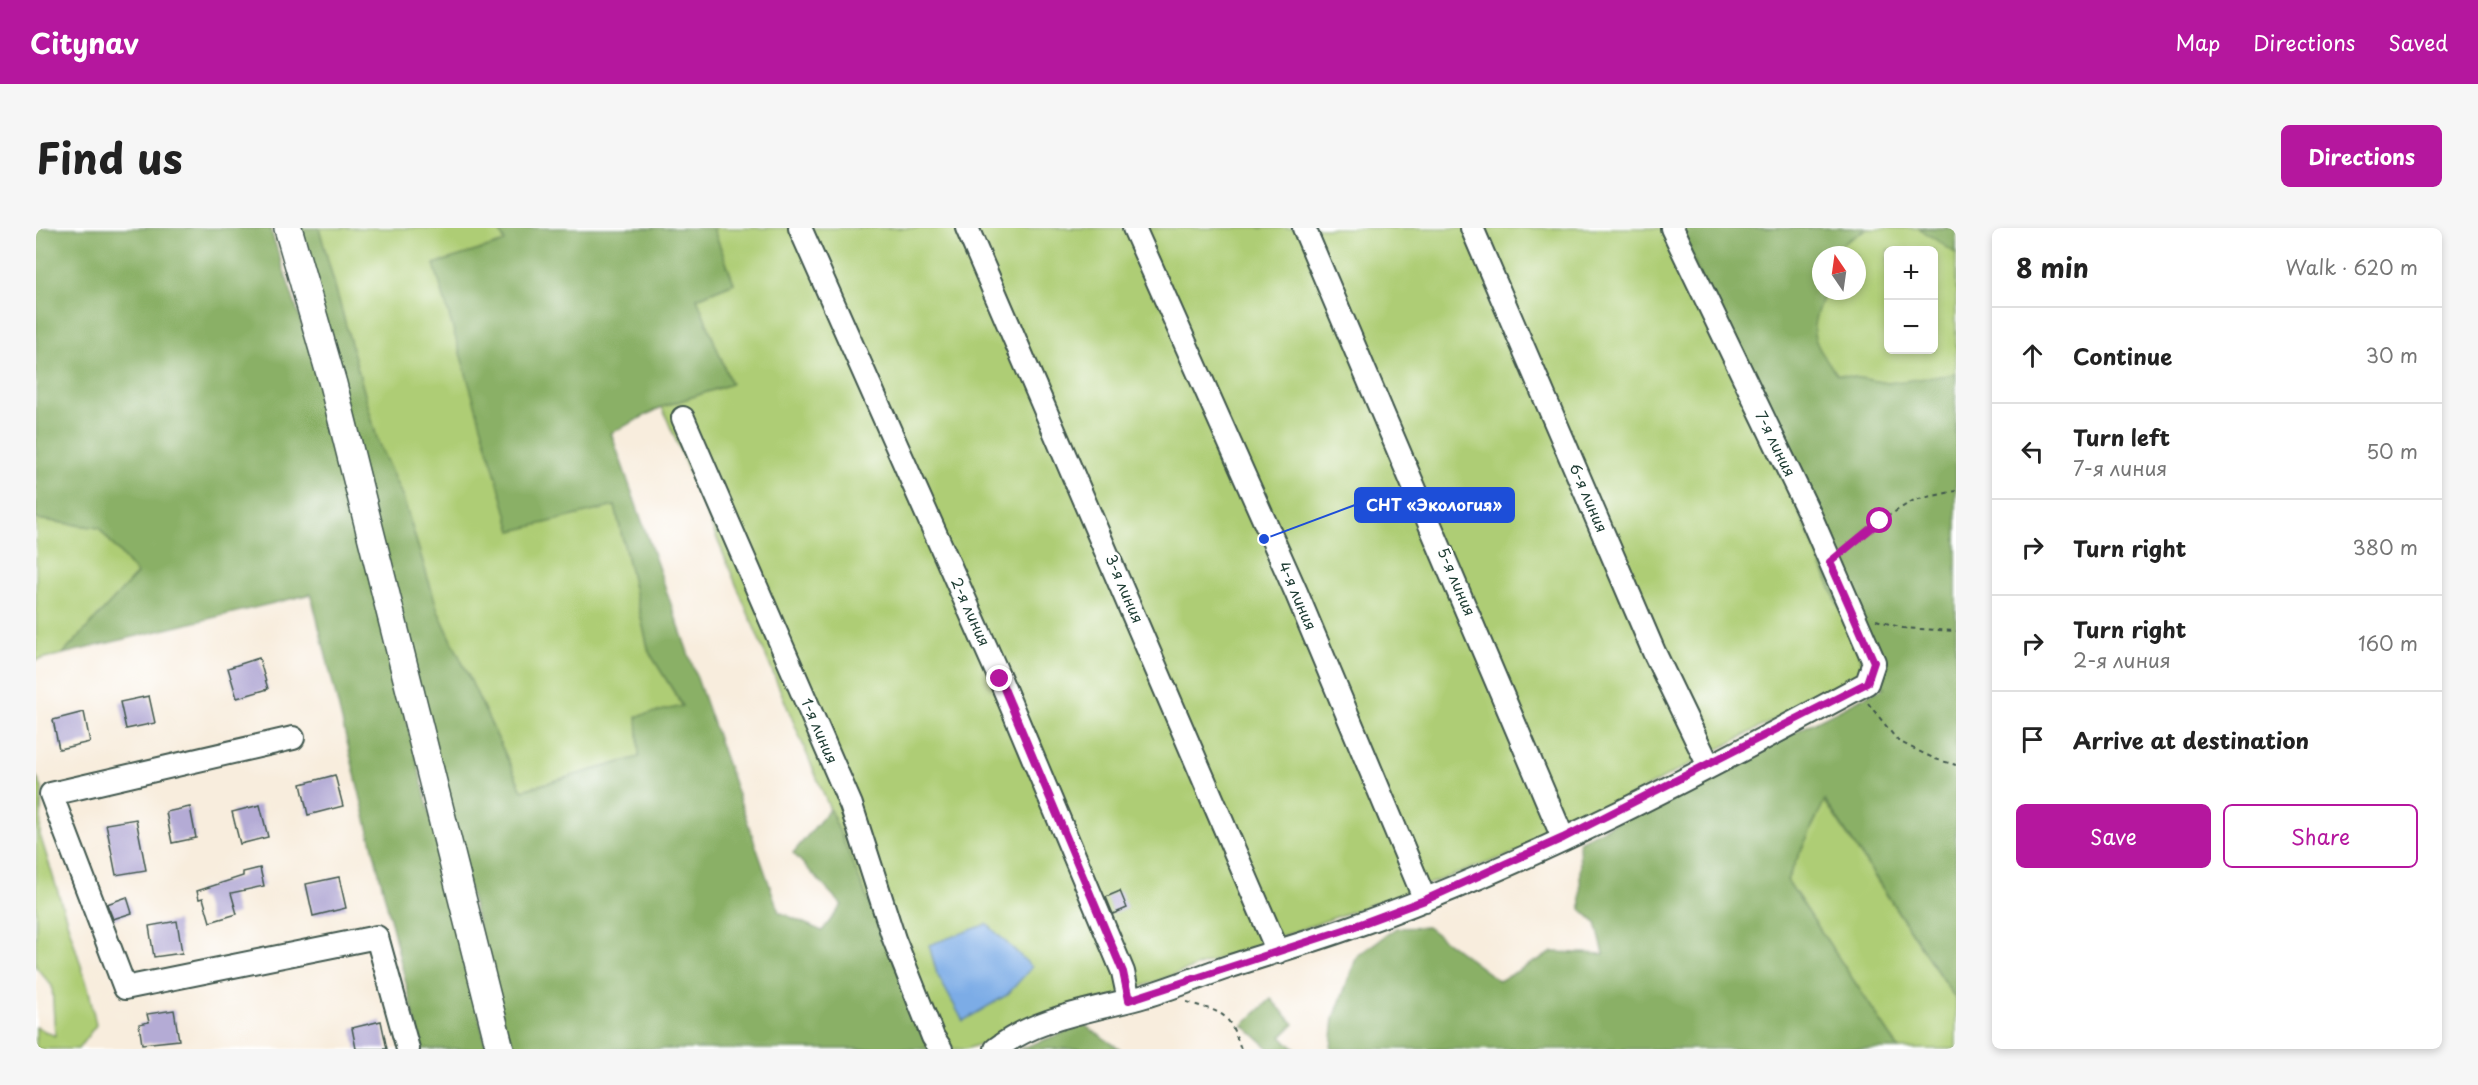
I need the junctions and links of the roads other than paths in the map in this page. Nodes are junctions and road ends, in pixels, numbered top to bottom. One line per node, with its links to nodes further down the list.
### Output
1 (288, 228): 16 (main road)
2 (800, 228): 14 (street, 2-я линия)
3 (967, 228): 13 (street, 3-я линия)
4 (1134, 228): 12 (street, 4-я линия)
5 (1304, 228): 11 (street, 5-я линия)
6 (1472, 228): 10 (street, 6-я линия)
7 (1672, 228): 10 (street, 7-я линия)
8 (683, 418): 17 (street, 1-я линия)
9 (293, 738): 15 (street)
10 (1709, 766): 11 (street)
11 (1563, 838): 12 (street)
12 (1425, 900): 13 (street)
13 (1278, 952): 14 (street)
14 (1129, 1000): 18 (street)
15 (408, 1049)
16 (500, 1049)
17 (941, 1049)
18 (996, 1049)

